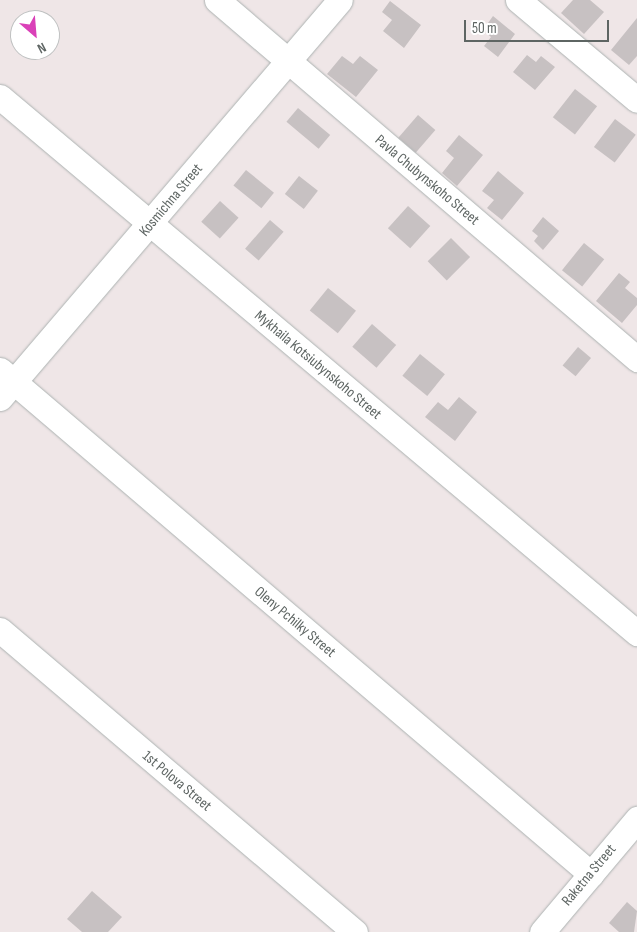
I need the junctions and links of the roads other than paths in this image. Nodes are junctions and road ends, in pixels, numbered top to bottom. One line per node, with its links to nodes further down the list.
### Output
1 (217, 0): 4 (street, Pavla Chubynskoho Street)
2 (340, 0): 4 (street, Kosmichna Street)
3 (518, 0): 6 (street)
4 (287, 62): 7 (street, Kosmichna Street); 8 (street, Pavla Chubynskoho Street)
5 (0, 96): 7 (street, Mykhaila Kotsiubynskoho Street)
6 (637, 100)
7 (151, 225): 9 (street, Kosmichna Street); 11 (street, Mykhaila Kotsiubynskoho Street)
8 (637, 359)
9 (5, 383): 13 (street, Oleny Pchilky Street)
10 (0, 630): 14 (street, 1st Polova Street)
11 (637, 633)
12 (637, 819): 13 (street, Raketna Street)
13 (591, 874): 15 (street, Raketna Street)
14 (355, 932)
15 (542, 932)

